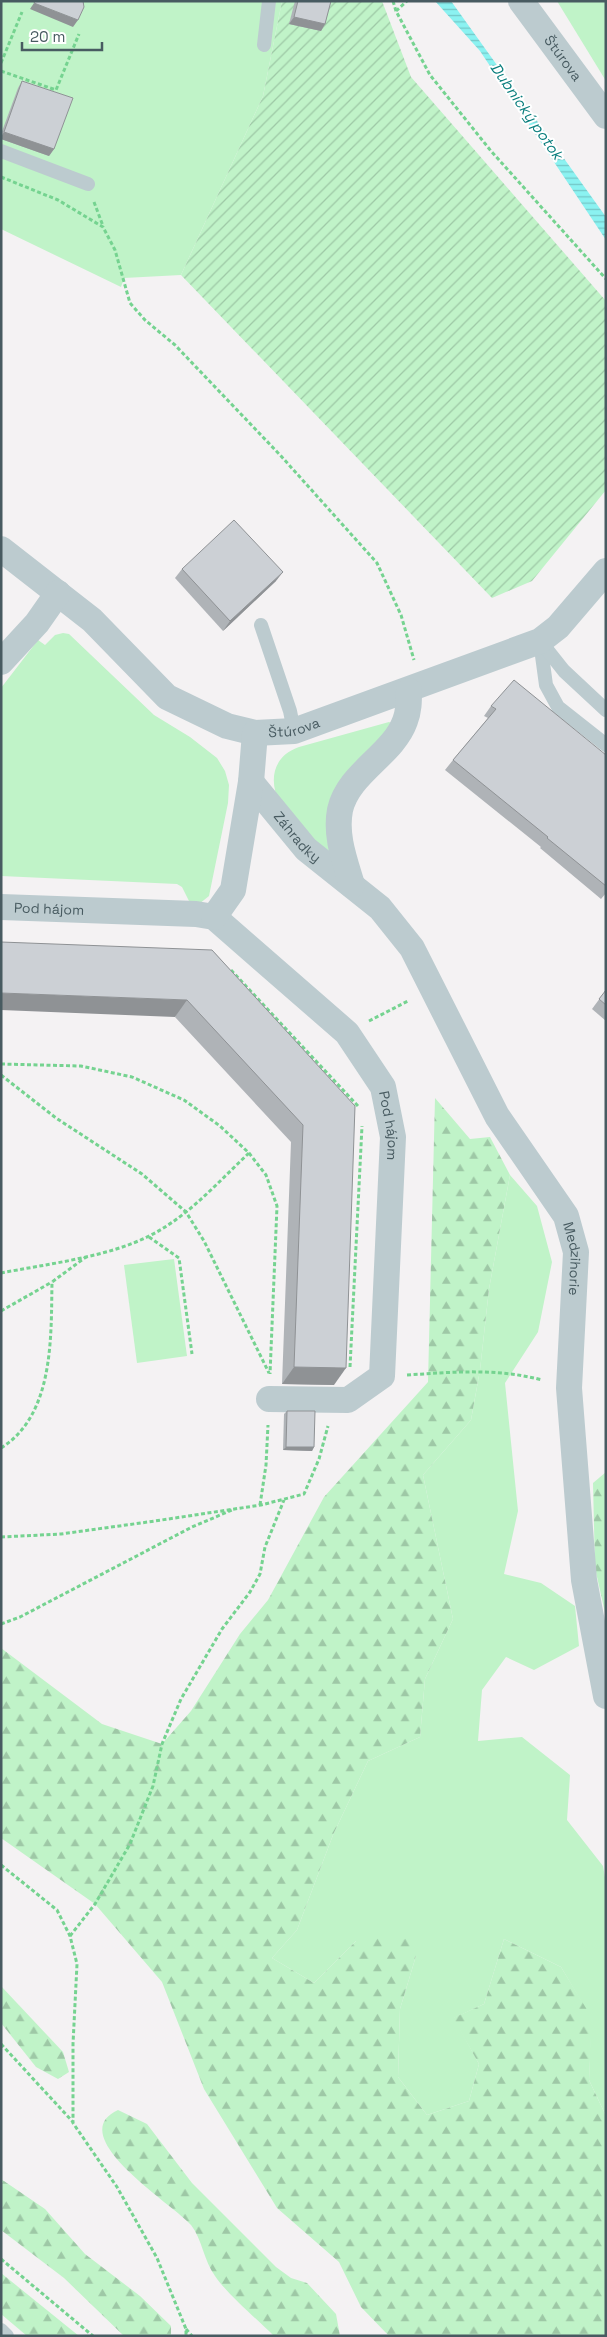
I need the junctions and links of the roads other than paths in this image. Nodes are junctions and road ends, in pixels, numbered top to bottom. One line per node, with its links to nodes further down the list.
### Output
1 (269, 1): 4 (lane)
2 (513, 1): 3 (lane)
3 (527, 10): 5 (street, Štúrova)
4 (264, 45)
5 (606, 116)
6 (1, 151): 7 (lane)
7 (88, 184)
8 (1, 549): 10 (street, Štúrova)
9 (606, 571): 12 (street, Štúrova)
10 (58, 593): 13 (street); 17 (street, Štúrova)
11 (261, 625): 16 (lane)
12 (540, 641): 14 (street, Štúrova); 15 (lane); 18 (lane)
13 (1, 662)
14 (409, 691): 16 (street, Štúrova); 20 (street)
15 (606, 710)
16 (294, 731): 17 (street, Štúrova)
17 (255, 733): 19 (street)
18 (606, 745)
19 (251, 782): 20 (street, Záhradky); 22 (street)
20 (352, 885): 24 (street, Medzihorie)
21 (1, 906): 22 (street, Pod hájom)
22 (214, 917): 23 (street, Pod hájom)
23 (270, 1387)
24 (606, 1696)
25 (1, 2330): 26 (lane)
26 (8, 2336)

